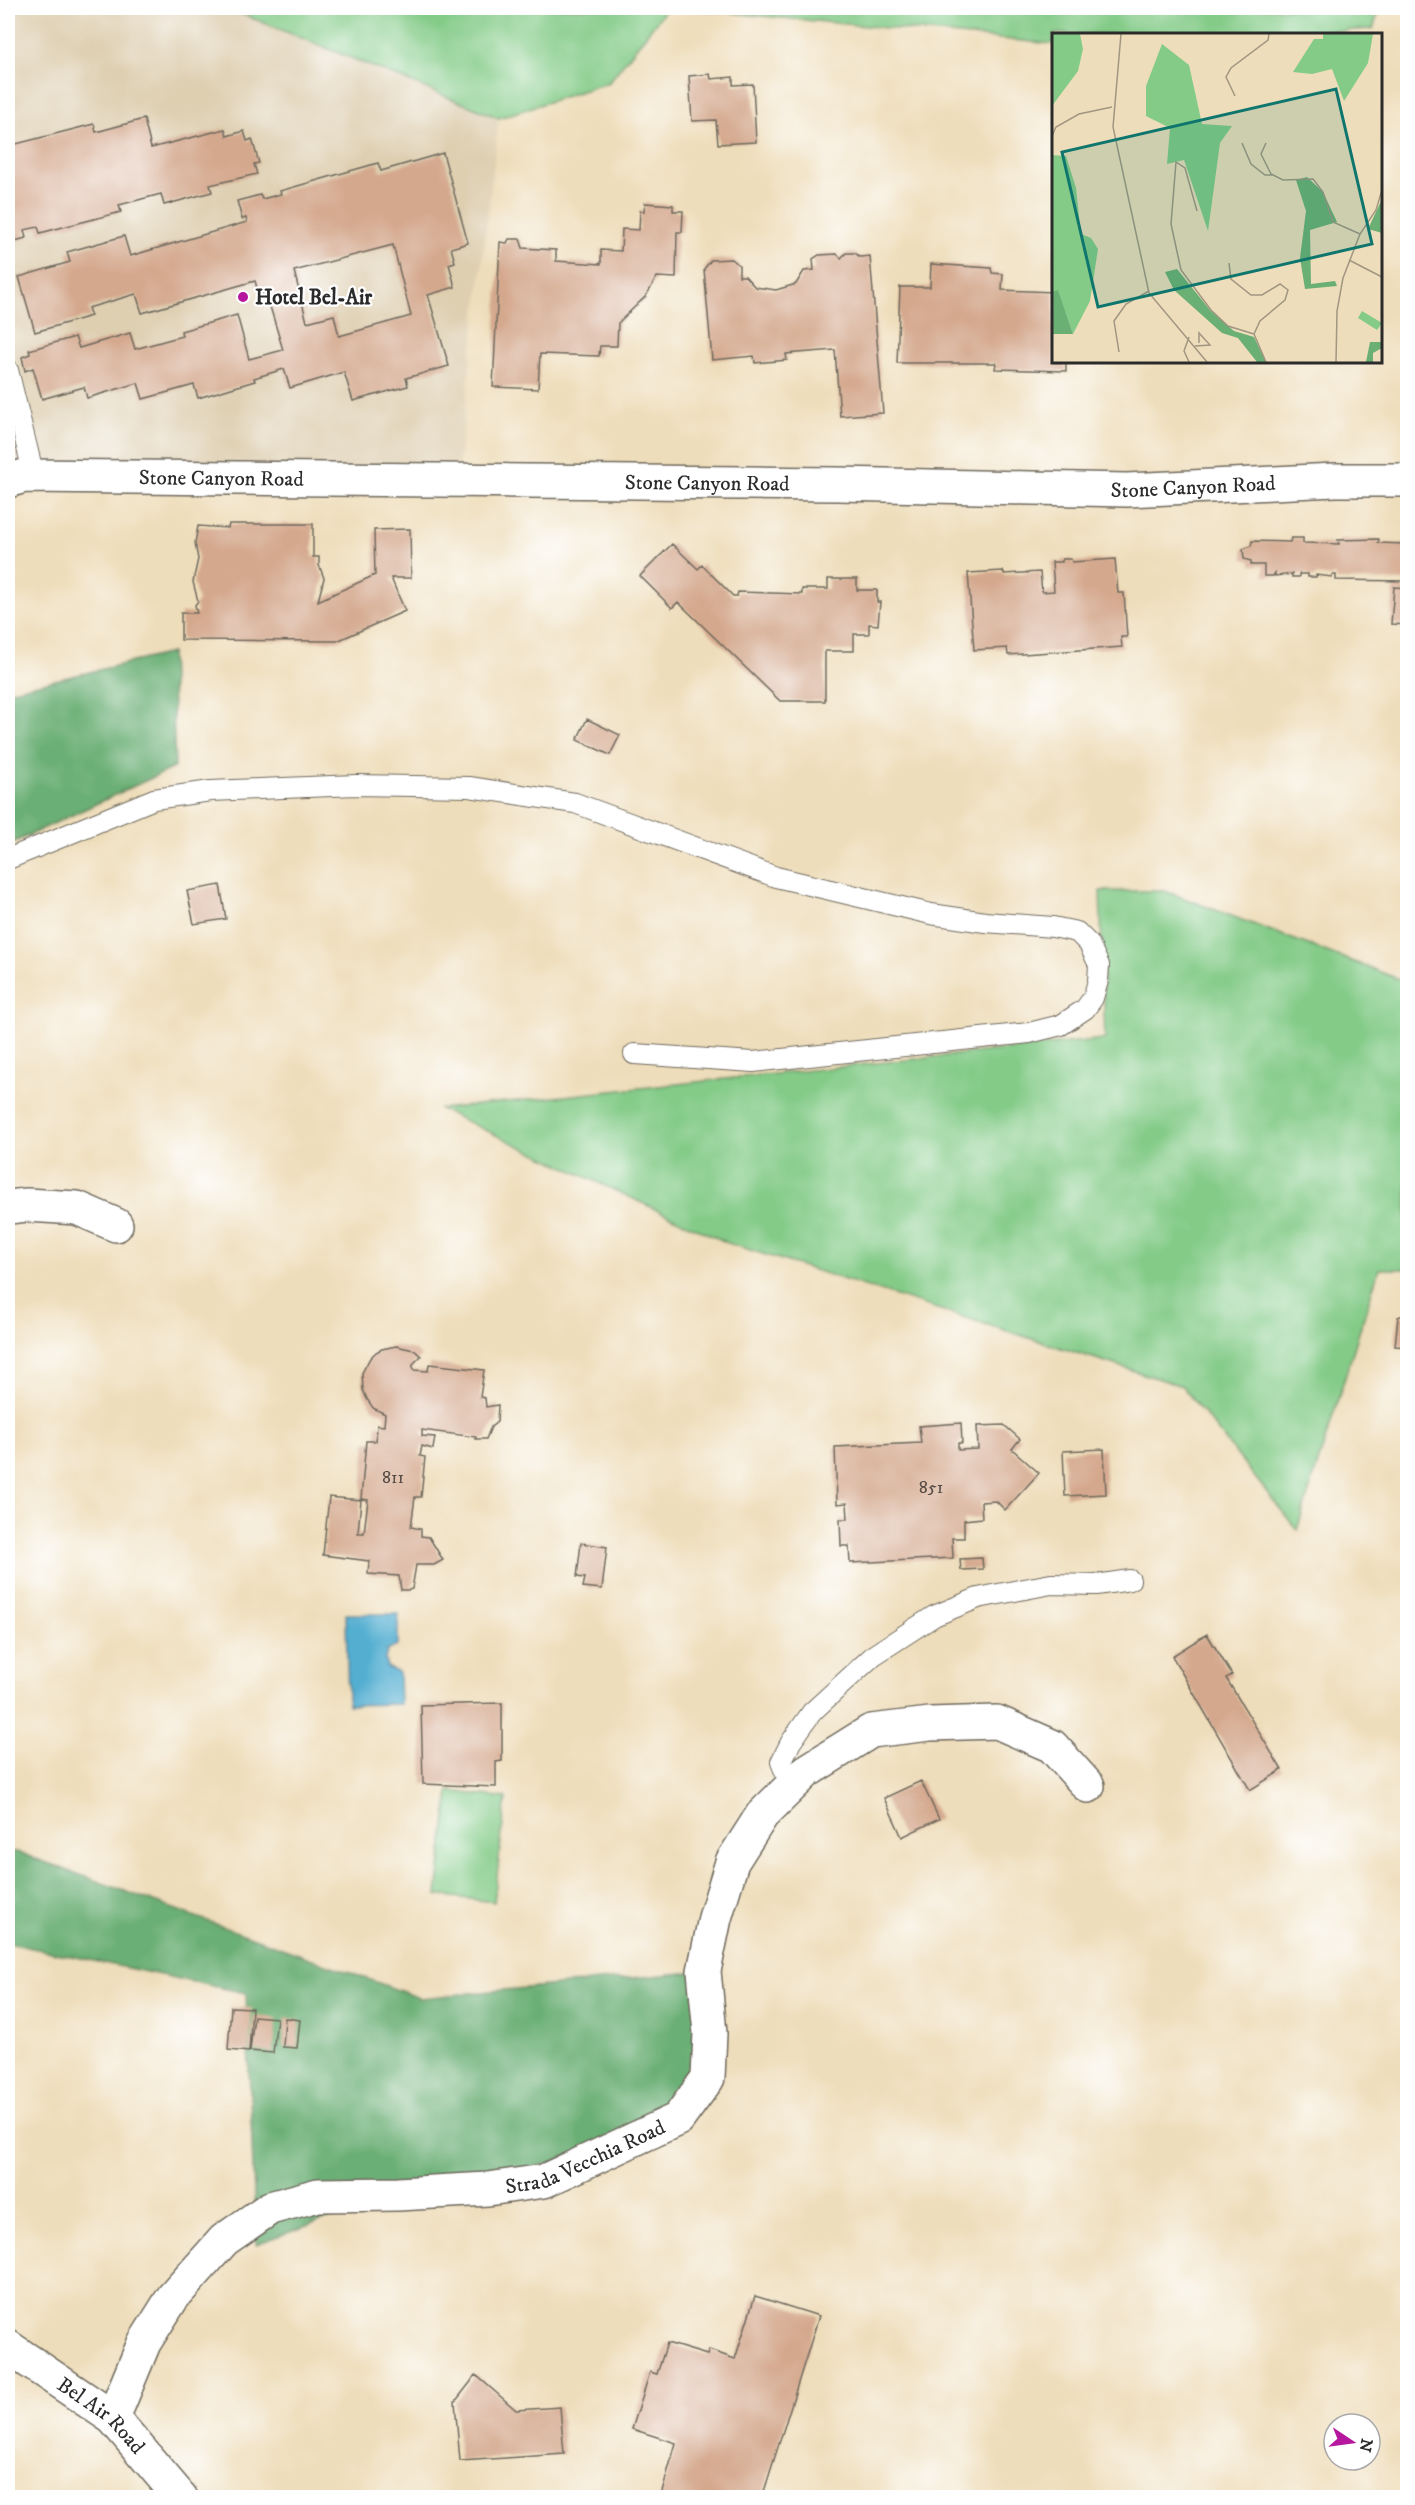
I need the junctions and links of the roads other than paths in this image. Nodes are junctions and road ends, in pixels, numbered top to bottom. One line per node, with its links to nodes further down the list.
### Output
1 (8, 370): 2 (lane)
2 (21, 478): 3 (street, Stone Canyon Road)
3 (1407, 480)
4 (8, 859): 5 (lane)
5 (634, 1054)
6 (8, 1207): 7 (street)
7 (116, 1225)
8 (1130, 1580): 10 (lane)
9 (1088, 1786): 10 (street, Strada Vecchia Road)
10 (791, 1787): 12 (street, Strada Vecchia Road)
11 (8, 2347): 12 (street, Bel Air Road)
12 (113, 2418): 13 (street, Bel Air Road)
13 (181, 2498)

